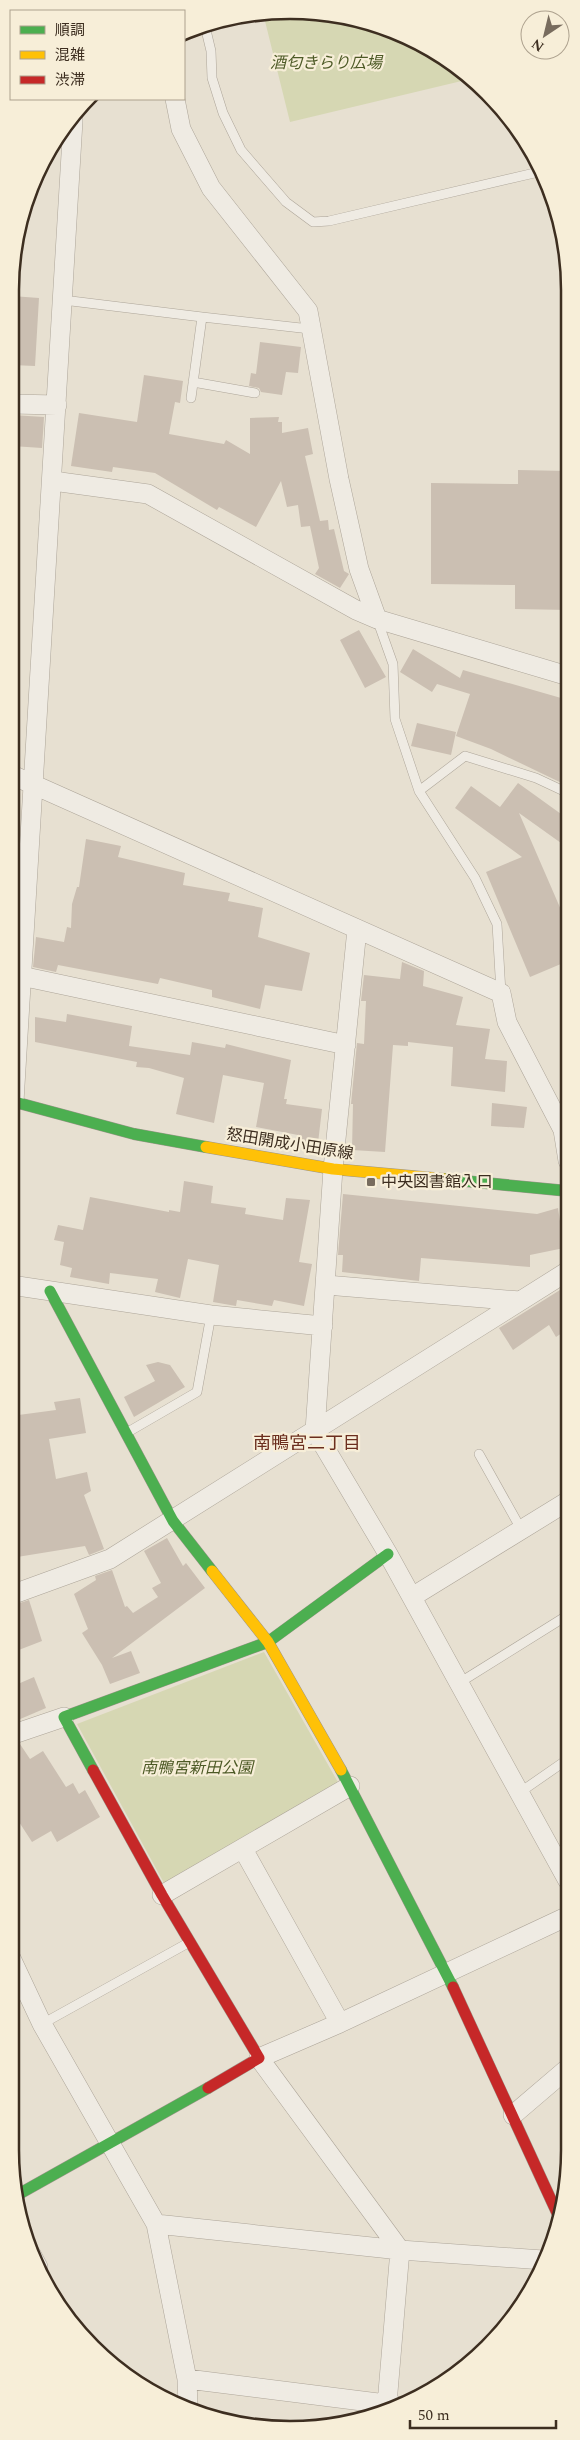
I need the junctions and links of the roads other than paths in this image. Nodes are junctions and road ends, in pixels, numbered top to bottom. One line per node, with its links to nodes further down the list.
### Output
1 (206, 32): 4 (lane)
2 (174, 100): 7 (street)
3 (73, 128): 5 (street)
4 (534, 173)
5 (63, 300): 6 (lane); 12 (street)
6 (202, 317): 7 (lane); 8 (lane)
7 (310, 329): 14 (street)
8 (193, 382): 9 (lane); 10 (lane)
9 (255, 393)
10 (191, 398)
11 (19, 404): 12 (street)
12 (57, 406): 13 (street)
13 (52, 481): 14 (street); 17 (street)
14 (377, 618): 15 (street); 19 (lane)
15 (561, 674)
16 (19, 779): 17 (street)
17 (33, 786): 20 (street); 21 (street)
18 (561, 790): 19 (lane)
19 (419, 792): 22 (lane)
20 (357, 929): 22 (street); 24 (street)
21 (21, 976): 23 (street); 24 (street)
22 (501, 993): 26 (street)
23 (19, 1004)
24 (346, 1045): 27 (street)
25 (19, 1103): 27 (street, 怒田開成小田原線)
26 (561, 1126)
27 (333, 1169): 28 (street, 怒田開成小田原線); 31 (street)
28 (561, 1190)
29 (561, 1276): 33 (street)
30 (19, 1285): 32 (street)
31 (326, 1285): 33 (street); 35 (street)
32 (50, 1291): 34 (street); 37 (street)
33 (520, 1302): 36 (street)
34 (211, 1315): 35 (street); 37 (lane)
35 (322, 1326): 36 (street)
36 (316, 1431): 40 (street); 42 (street)
37 (125, 1434): 40 (street)
38 (479, 1454): 41 (lane)
39 (561, 1505): 41 (street)
40 (172, 1522): 43 (street); 46 (street)
41 (521, 1529): 44 (street)
42 (388, 1554): 44 (street); 46 (street)
43 (19, 1592)
44 (412, 1598): 47 (street)
45 (561, 1619): 47 (lane)
46 (268, 1642): 48 (street); 51 (street)
47 (459, 1683): 52 (street)
48 (64, 1717): 49 (street); 55 (street)
49 (19, 1732)
50 (561, 1764): 52 (lane)
51 (350, 1786): 53 (street); 58 (street)
52 (519, 1793): 54 (street)
53 (243, 1849): 55 (street); 60 (street)
54 (561, 1868)
55 (162, 1895): 57 (street)
56 (561, 1919): 58 (street)
57 (190, 1942): 61 (lane); 62 (street)
58 (447, 1974): 60 (street); 64 (street)
59 (19, 1975): 61 (street)
60 (340, 2023): 62 (street)
61 (42, 2024): 65 (street)
62 (259, 2058): 65 (street); 69 (street)
63 (561, 2074): 64 (street)
64 (513, 2115): 67 (street)
65 (111, 2144): 66 (street); 68 (street)
66 (22, 2192)
67 (555, 2208)
68 (156, 2224): 69 (street); 71 (street)
69 (400, 2250): 70 (street); 73 (street)
70 (538, 2260)
71 (187, 2379): 72 (street); 74 (street)
72 (188, 2402)
73 (391, 2402)
74 (387, 2403)

